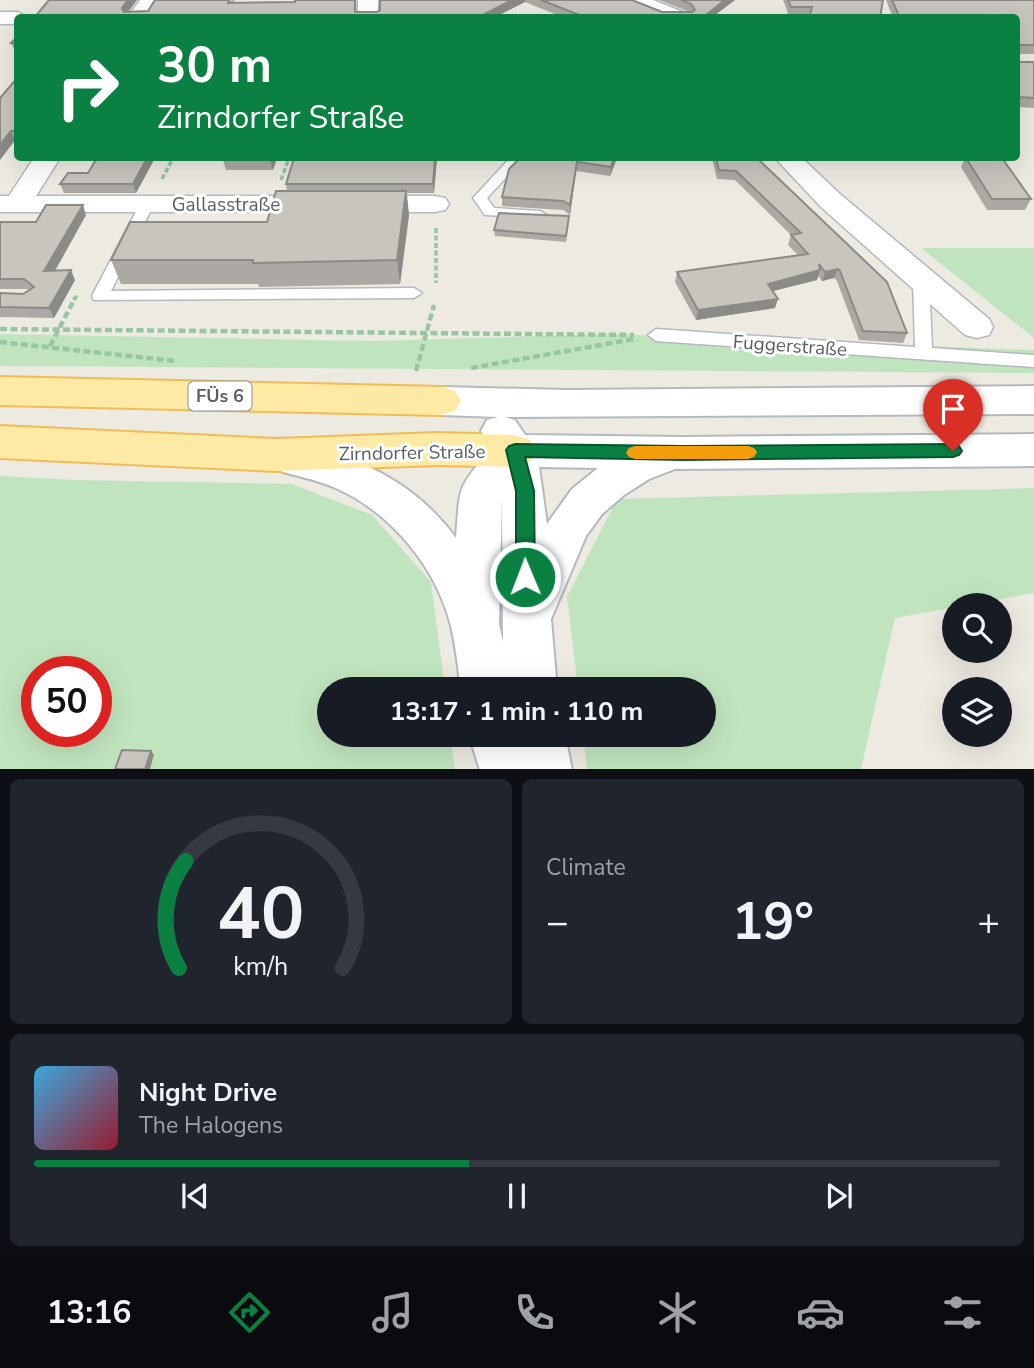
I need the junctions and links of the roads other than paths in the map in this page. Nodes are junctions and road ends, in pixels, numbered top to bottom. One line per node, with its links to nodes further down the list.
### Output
1 (635, 0): 2 (street)
2 (671, 14)
3 (44, 161): 6 (street, Gallasstraße)
4 (514, 161): 9 (lane)
5 (791, 161): 10 (street)
6 (8, 204): 7 (street, Gallasstraße)
7 (147, 204): 8 (street, Gallasstraße); 11 (lane)
8 (435, 204)
9 (550, 216)
10 (921, 279): 12 (street); 14 (lane)
11 (414, 293)
12 (977, 327)
13 (656, 335): 14 (lane, Fuggerstraße)
14 (924, 354): 15 (lane, Fuggerstraße)
15 (1034, 361)
16 (0, 391): 18 (main road, FÜs 6)
17 (1034, 400): 18 (main road)
18 (441, 401): 20 (main road)
19 (0, 442): 23 (main road, Zirndorfer Straße)
20 (515, 450): 22 (main road, Zirndorfer Straße); 23 (main road, Zirndorfer Straße); 24 (main road); 25 (main road)
21 (1034, 450): 22 (main road, Zirndorfer Straße)
22 (683, 453): 24 (main road)
23 (277, 455): 25 (main road)
24 (526, 615): 27 (main road)
25 (475, 624): 26 (main road)
26 (485, 677)
27 (530, 677)
28 (500, 747): 30 (main road)
29 (540, 747): 31 (main road)
30 (508, 769)
31 (545, 769)

